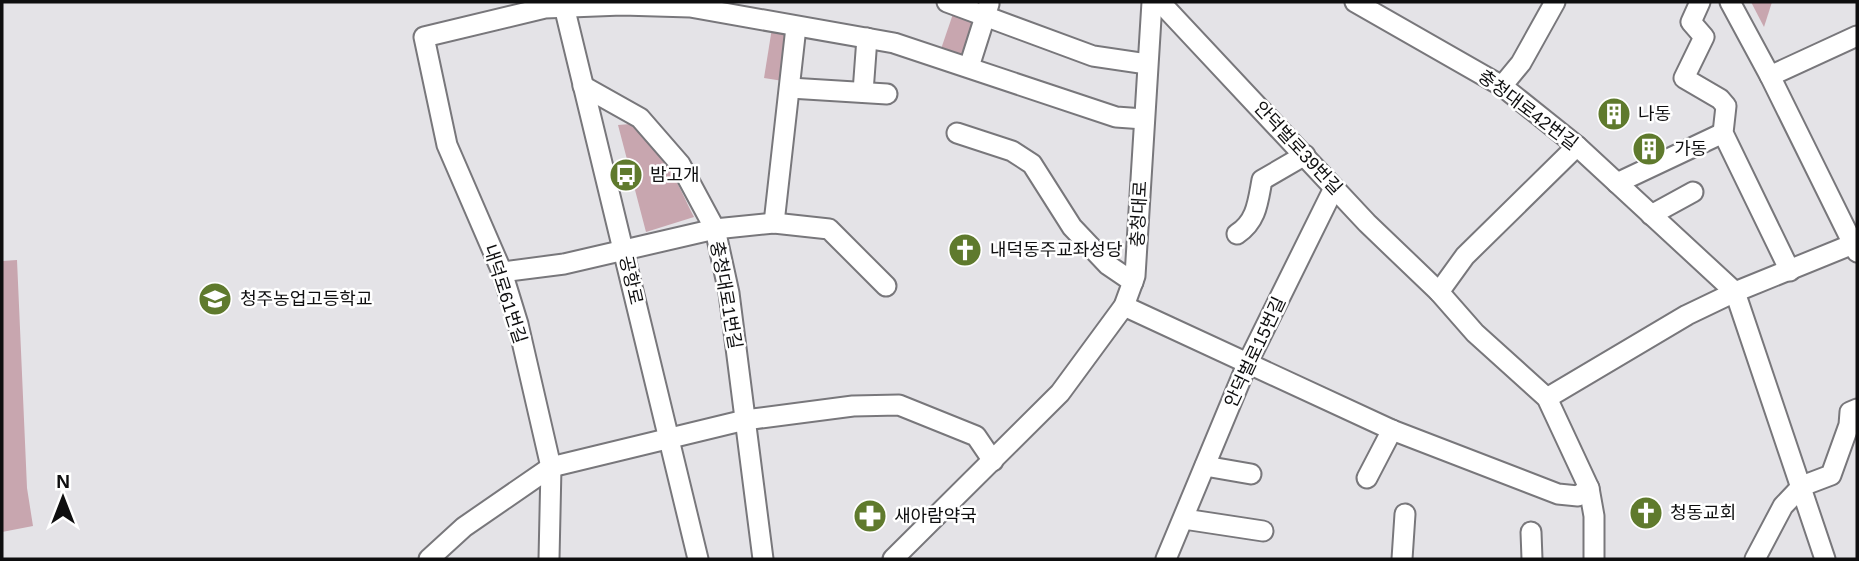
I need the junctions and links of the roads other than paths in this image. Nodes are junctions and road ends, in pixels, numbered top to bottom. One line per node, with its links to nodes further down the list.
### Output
1 (947, 2): 9 (street)
2 (1152, 2): 13 (street, 충청대로)
3 (1160, 2): 25 (street, 안덕벌로39번길)
4 (1355, 2): 17 (street, 충청대로42번길)
5 (1700, 2): 23 (street)
6 (1730, 2): 15 (street)
7 (563, 4): 10 (street); 16 (street, 공항로); 36 (street, 내덕로61번길)
8 (1548, 6): 17 (street)
9 (988, 8): 13 (street); 14 (street)
10 (796, 27): 12 (street); 18 (street)
11 (1857, 36): 15 (street)
12 (867, 38): 14 (street); 19 (street)
13 (1147, 64): 21 (street, 충청대로)
14 (970, 66): 21 (street)
15 (1770, 76): 33 (street)
16 (583, 86): 31 (street, 충청대로1번길); 34 (street, 공항로)
17 (1502, 86): 24 (street, 충청대로42번길)
18 (790, 88): 19 (street); 30 (street)
19 (863, 92): 20 (street)
20 (887, 94)
21 (1144, 119): 37 (street, 충청대로)
22 (957, 133): 37 (street)
23 (1723, 133): 26 (street); 35 (street)
24 (1577, 146): 26 (street, 충청대로42번길); 39 (street)
25 (1306, 155): 27 (street, 안덕벌로39번길); 32 (street)
26 (1617, 183): 29 (street, 충청대로42번길)
27 (1334, 188): 39 (street, 안덕벌로39번길); 42 (street, 안덕벌로15번길)
28 (1693, 192): 29 (street)
29 (1651, 215): 40 (street, 충청대로42번길)
30 (774, 223): 31 (street); 38 (street)
31 (715, 229): 34 (street); 45 (street, 충청대로1번길)
32 (1237, 234)
33 (1855, 248): 35 (street)
34 (625, 251): 36 (street); 47 (street, 공항로)
35 (1790, 271): 40 (street)
36 (502, 272): 50 (street, 내덕로61번길)
37 (1133, 282): 41 (street, 충청대로)
38 (886, 286)
39 (1439, 292): 43 (street, 안덕벌로39번길)
40 (1735, 292): 43 (street); 53 (street)
41 (1124, 306): 42 (street); 48 (street, 충청대로)
42 (1248, 362): 46 (street); 49 (street, 안덕벌로15번길)
43 (1547, 398): 54 (street, 안덕벌로39번길)
44 (1857, 409): 53 (street)
45 (745, 420): 47 (street); 48 (street); 62 (street, 충청대로1번길)
46 (1392, 430): 52 (street); 54 (street)
47 (668, 440): 50 (street); 61 (street, 공항로)
48 (993, 461): 63 (street, 충청대로)
49 (1205, 466): 51 (street); 56 (street, 안덕벌로15번길)
50 (551, 467): 59 (street); 60 (street, 내덕로61번길)
51 (1251, 474)
52 (1367, 478)
53 (1802, 486): 68 (street); 69 (street)
54 (1589, 488): 67 (street, 안덕벌로39번길)
55 (1405, 514): 65 (street)
56 (1184, 519): 57 (street); 64 (street, 안덕벌로15번길)
57 (1263, 531)
58 (1531, 532): 66 (street)
59 (429, 559)
60 (549, 559)
61 (698, 559)
62 (763, 559)
63 (893, 559)
64 (1166, 559)
65 (1402, 559)
66 (1532, 559)
67 (1594, 559)
68 (1755, 559)
69 (1825, 559)

